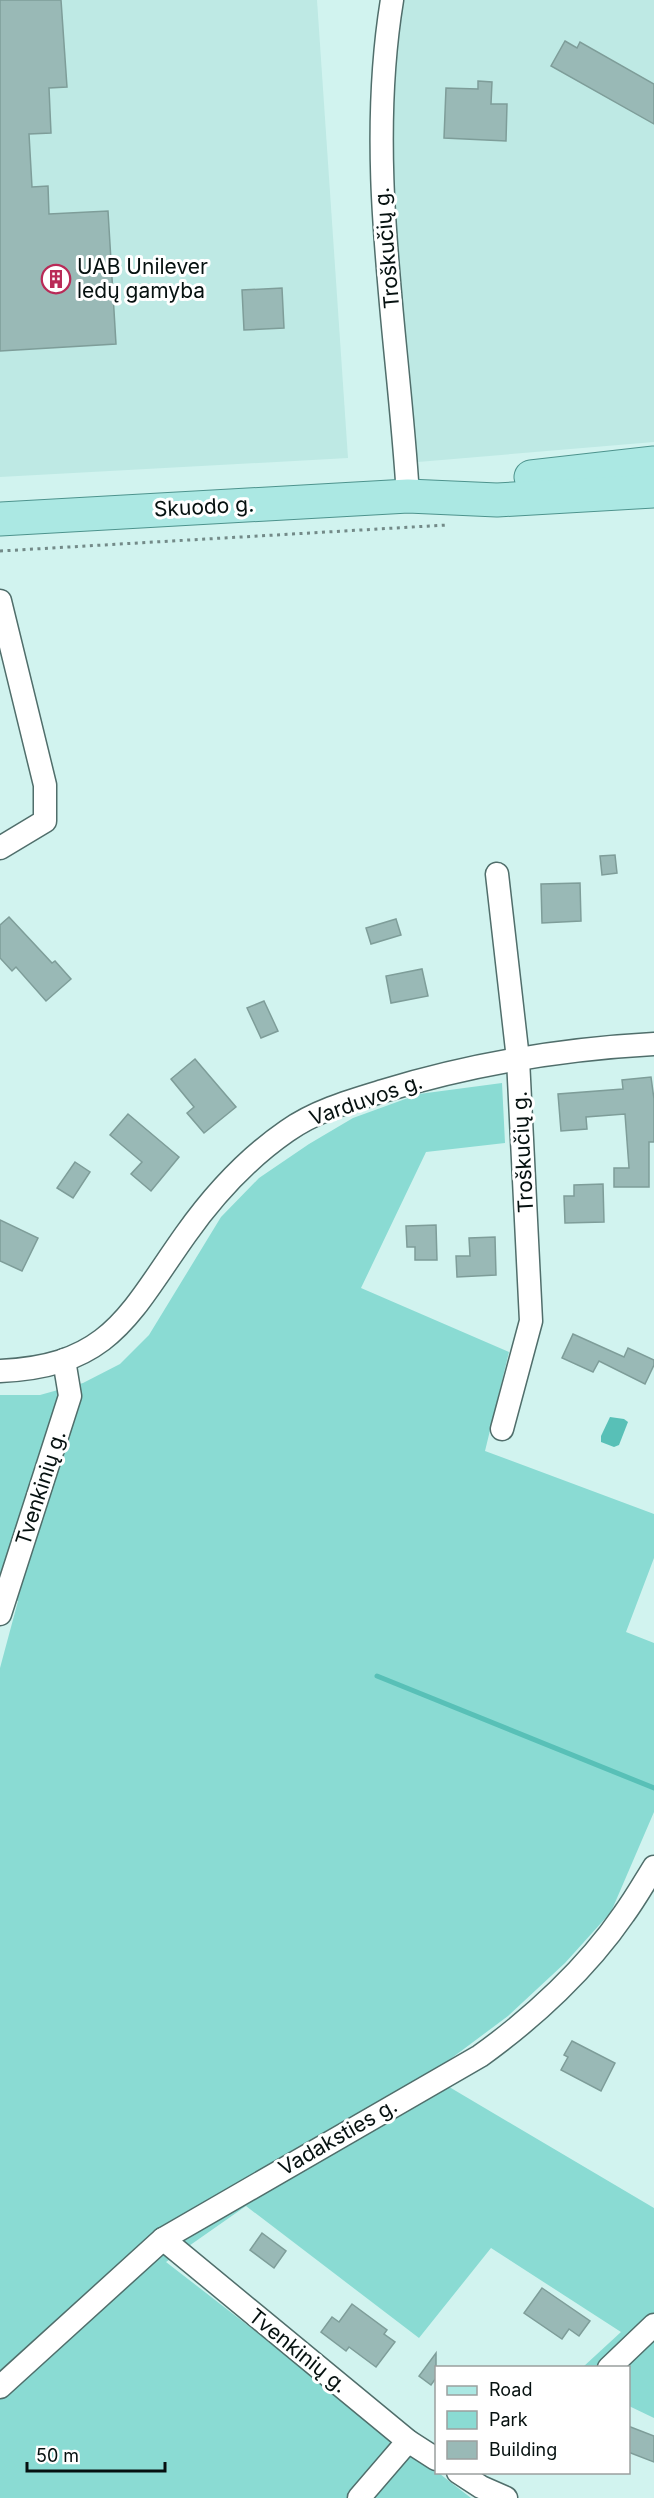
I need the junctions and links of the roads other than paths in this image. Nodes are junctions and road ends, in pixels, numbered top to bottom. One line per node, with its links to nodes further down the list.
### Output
1 (392, 0): 4 (street, Troškučių g.)
2 (654, 463): 4 (main road, Skuodo g.)
3 (654, 491): 4 (main road, Skuodo g.)
4 (408, 496): 5 (main road, Skuodo g.)
5 (0, 519)
6 (0, 601): 7 (street)
7 (0, 848)
8 (497, 874): 10 (street, Troškučių g.)
9 (654, 1044): 10 (street, Varduvos g.)
10 (518, 1059): 11 (street, Varduvos g.); 13 (street, Troškučių g.)
11 (64, 1360): 12 (street, Varduvos g.); 14 (street, Tvenkinių g.)
12 (0, 1371)
13 (502, 1429)
14 (0, 1614)
15 (654, 1867): 16 (street, Vadaksties g.)
16 (163, 2239): 19 (street, Vadaksties g.); 20 (street, Tvenkinių g.)
17 (654, 2325): 18 (street)
18 (610, 2366)
19 (0, 2386)
20 (408, 2441): 21 (street, Tvenkinių g.); 24 (street)
21 (435, 2458)
22 (462, 2474): 23 (street)
23 (486, 2486): 25 (street)
24 (359, 2498)
25 (506, 2498)

